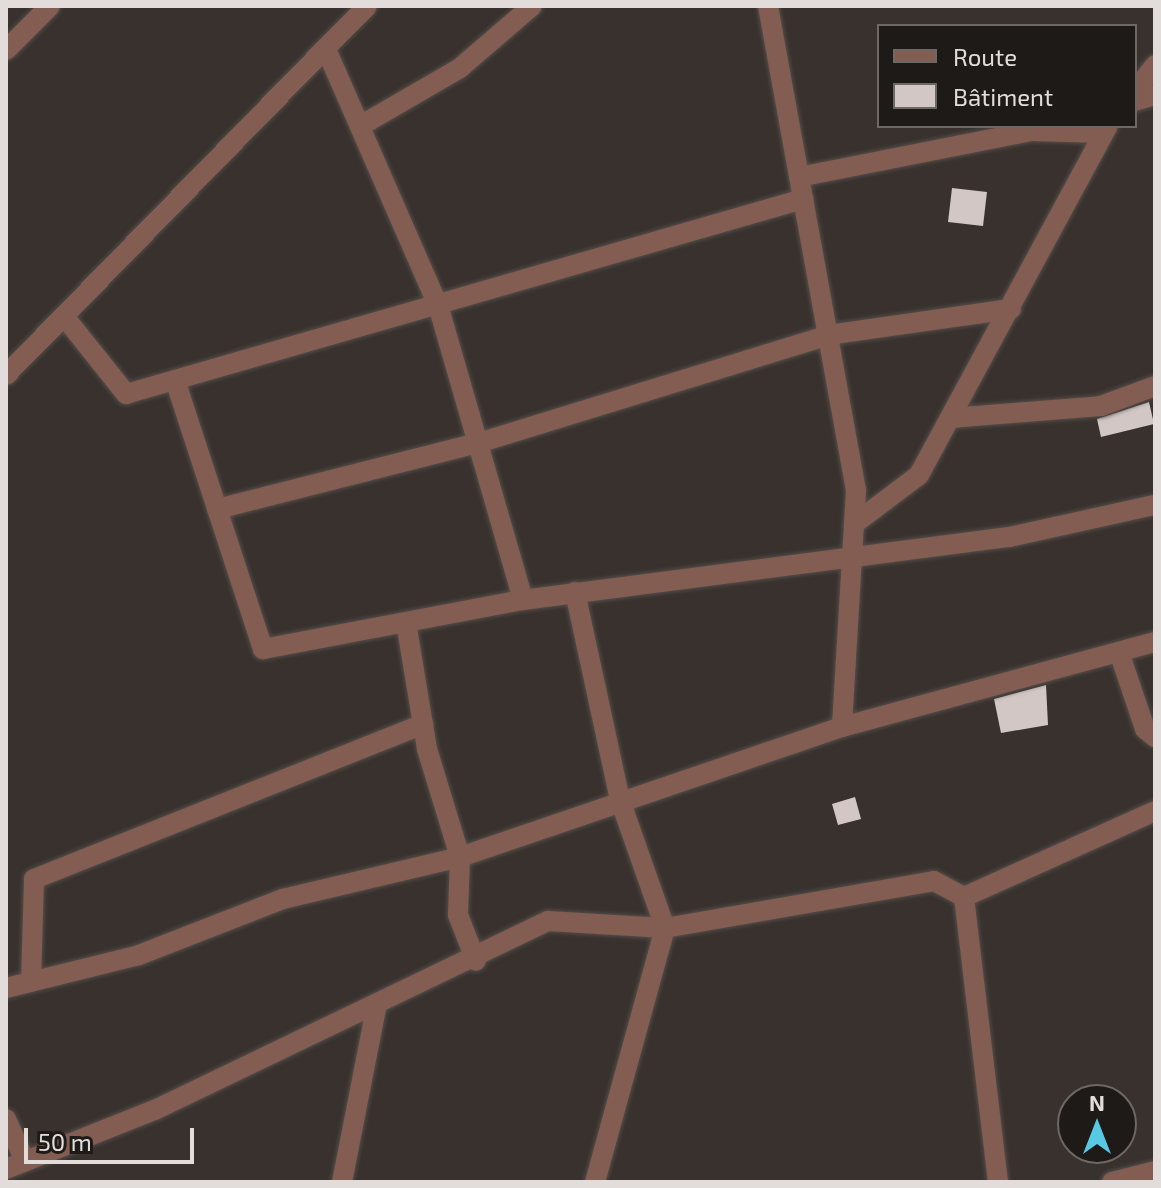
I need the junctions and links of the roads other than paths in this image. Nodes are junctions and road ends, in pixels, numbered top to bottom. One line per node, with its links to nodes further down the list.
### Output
1 (50, 6): 6 (street)
2 (367, 6): 5 (street)
3 (532, 6): 9 (street)
4 (768, 6): 11 (street)
5 (326, 49): 9 (street); 15 (street)
6 (6, 50)
7 (1155, 65): 8 (street)
8 (1137, 88)
9 (360, 126): 13 (street)
10 (1105, 130): 11 (street); 14 (street)
11 (799, 177): 12 (street)
12 (803, 199): 13 (street); 16 (street)
13 (438, 305): 18 (street); 21 (street)
14 (1011, 309): 16 (street); 20 (street)
15 (67, 320): 17 (street); 18 (street)
16 (828, 335): 21 (street); 24 (street)
17 (6, 375)
18 (175, 380): 23 (street)
19 (1155, 386): 20 (street)
20 (950, 418): 24 (street)
21 (478, 443): 23 (street); 27 (street)
22 (1155, 505): 25 (street)
23 (217, 509): 28 (street)
24 (854, 524): 25 (street)
25 (852, 558): 26 (street); 32 (street)
26 (575, 592): 27 (street); 34 (street)
27 (523, 600): 28 (street)
28 (406, 622): 31 (street)
29 (1155, 642): 30 (street)
30 (1119, 652): 32 (street); 33 (street)
31 (423, 724): 36 (street); 40 (street)
32 (842, 727): 34 (street)
33 (1155, 737)
34 (620, 800): 36 (street); 38 (street)
35 (1155, 811): 37 (street)
36 (460, 857): 39 (street); 40 (street)
37 (964, 897): 38 (street); 48 (street)
38 (665, 928): 39 (street); 47 (street)
39 (476, 961): 42 (street)
40 (31, 982): 41 (street)
41 (6, 988)
42 (376, 1008): 44 (street); 46 (street)
43 (6, 1119): 44 (street)
44 (16, 1165)
45 (1155, 1171): 49 (street)
46 (342, 1182)
47 (595, 1182)
48 (998, 1182)
49 (1112, 1182)

